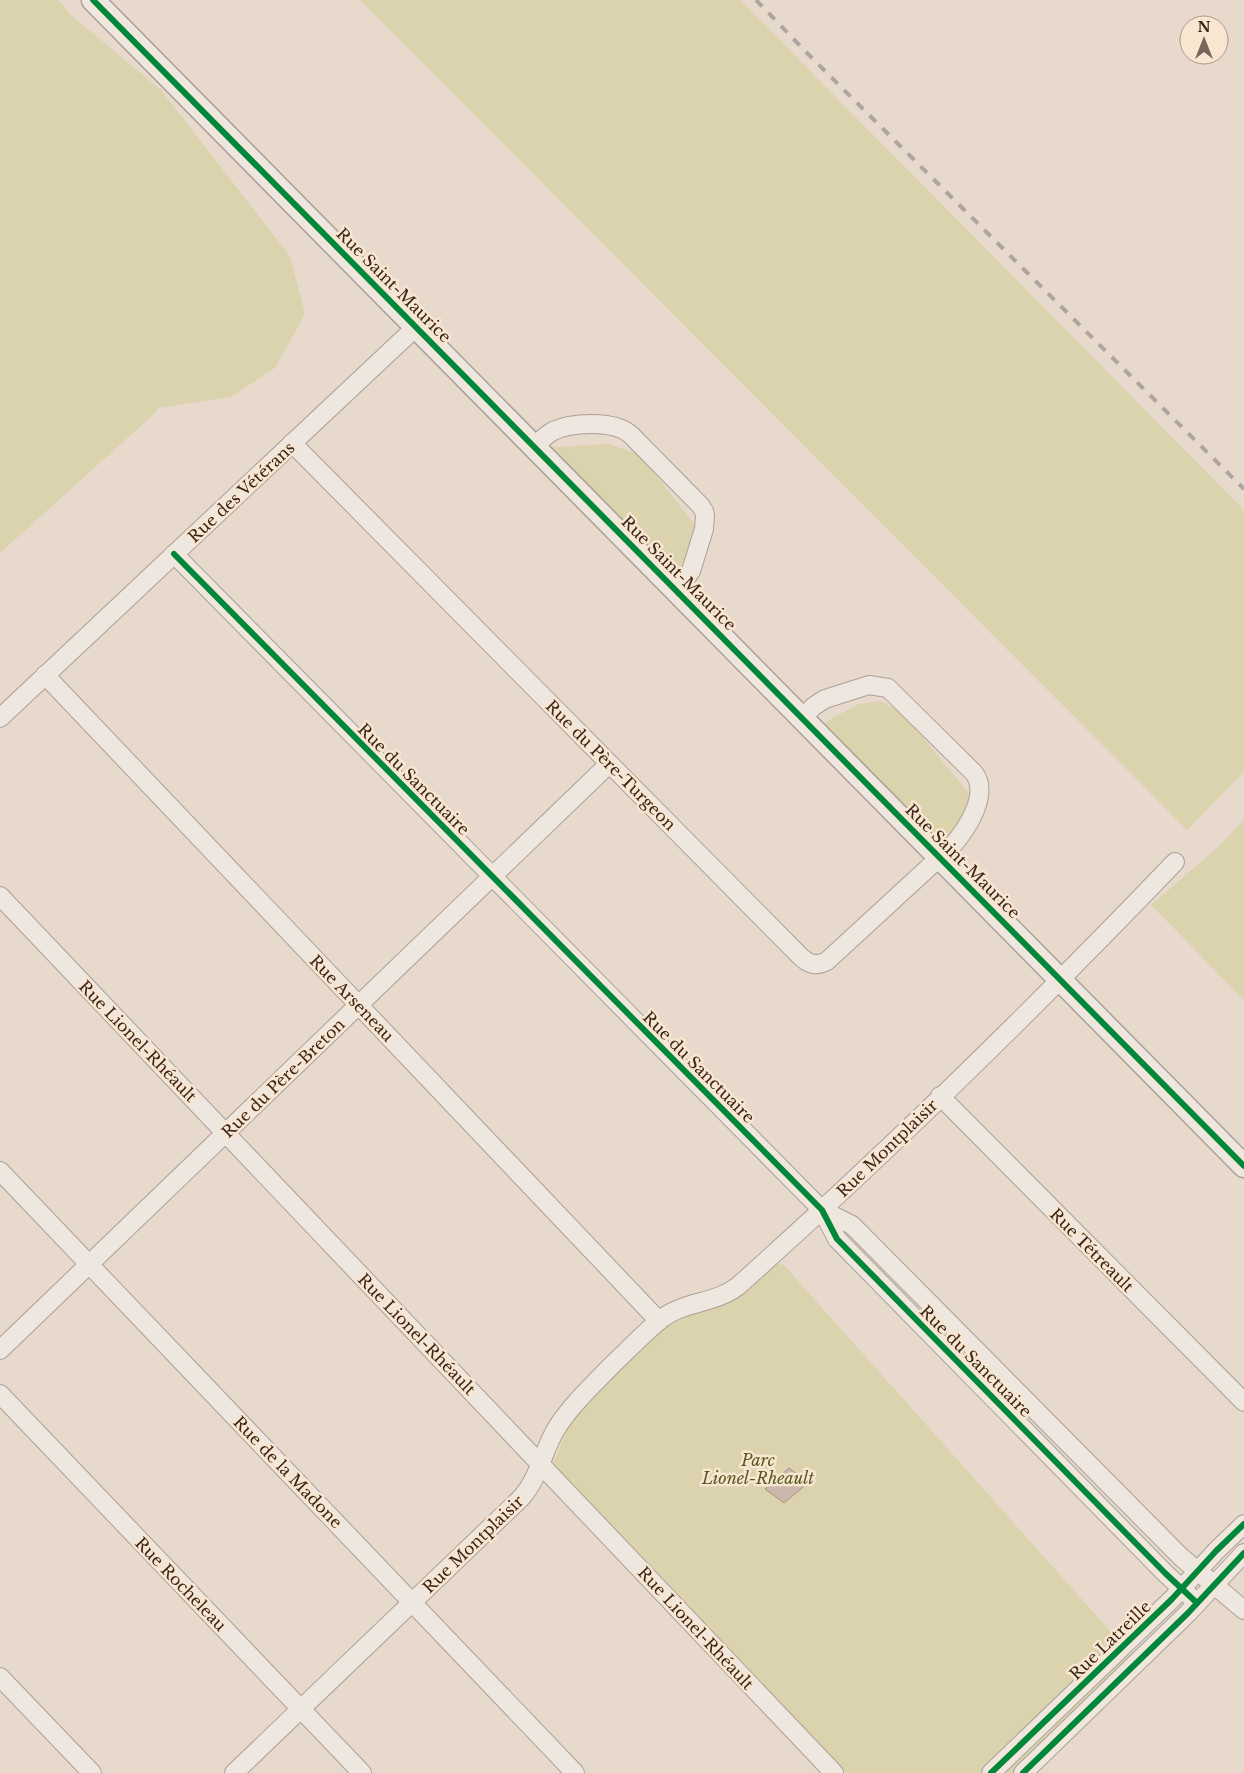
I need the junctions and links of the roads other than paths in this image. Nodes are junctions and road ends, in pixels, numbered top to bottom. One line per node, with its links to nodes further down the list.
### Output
1 (93, 0): 2 (street, Rue Saint-Maurice)
2 (416, 327): 3 (street, Rue des Vétérans); 4 (street, Rue Saint-Maurice)
3 (292, 444): 5 (street, Rue des Vétérans); 10 (street, Rue du Père-Turgeon)
4 (535, 446): 6 (street, Rue Saint-Maurice); 6 (street, Rue Saint-Maurice)
5 (174, 554): 7 (street, Rue des Vétérans); 13 (street, Rue du Sanctuaire)
6 (677, 590): 9 (street, Rue Saint-Maurice)
7 (45, 675): 8 (street, Rue des Vétérans); 16 (street, Rue Arseneau)
8 (0, 718)
9 (802, 718): 11 (street, Rue Saint-Maurice); 11 (street, Rue Saint-Maurice)
10 (609, 764): 11 (street, Rue du Père-Turgeon); 13 (street, Rue du Père-Breton)
11 (940, 857): 15 (street, Rue Saint-Maurice)
12 (1175, 862): 15 (street, Rue Montplaisir)
13 (492, 877): 16 (street, Rue du Père-Breton); 21 (street, Rue du Sanctuaire)
14 (0, 896): 18 (street, Rue Lionel-Rhéault)
15 (1061, 980): 17 (street, Rue Montplaisir); 19 (street, Rue Saint-Maurice)
16 (359, 1005): 18 (street, Rue du Père-Breton); 23 (street, Rue Arseneau)
17 (940, 1096): 21 (street, Rue Montplaisir); 27 (street, Rue Tétreault)
18 (226, 1133): 22 (street, Rue du Père-Breton); 29 (street, Rue Lionel-Rhéault)
19 (1244, 1166)
20 (0, 1171): 22 (street, Rue de la Madone)
21 (822, 1210): 23 (street, Rue Montplaisir); 25 (street, Rue du Sanctuaire); 28 (street, Rue du Sanctuaire)
22 (89, 1264): 24 (street, Rue du Père-Breton); 35 (street, Rue de la Madone)
23 (660, 1320): 29 (street, Rue Montplaisir)
24 (0, 1350)
25 (1016, 1391): 28 (street, Rue du Sanctuaire); 32 (street, Rue du Sanctuaire)
26 (0, 1394): 39 (street, Rue Rocheleau)
27 (1244, 1402)
28 (1001, 1406): 34 (street, Rue du Sanctuaire)
29 (540, 1465): 35 (street, Rue Montplaisir); 46 (street, Rue Lionel-Rhéault)
30 (1244, 1524): 32 (street, Rue Latreille)
31 (1244, 1553): 33 (street)
32 (1197, 1571): 33 (street, Rue du Sanctuaire); 34 (street, Rue Latreille)
33 (1215, 1584): 36 (street); 37 (street, Rue du Sanctuaire)
34 (1181, 1589): 36 (street, Rue du Sanctuaire); 40 (street, Rue Latreille)
35 (412, 1602): 39 (street, Rue Montplaisir); 45 (street, Rue de la Madone)
36 (1198, 1603): 41 (street)
37 (1244, 1610)
38 (0, 1677): 42 (street)
39 (301, 1709): 43 (street, Rue Montplaisir); 44 (street, Rue Rocheleau)
40 (1028, 1737): 41 (street); 47 (street, Rue Latreille)
41 (1044, 1753): 48 (street)
42 (92, 1773)
43 (234, 1773)
44 (362, 1773)
45 (575, 1773)
46 (834, 1773)
47 (991, 1773)
48 (1023, 1773)

